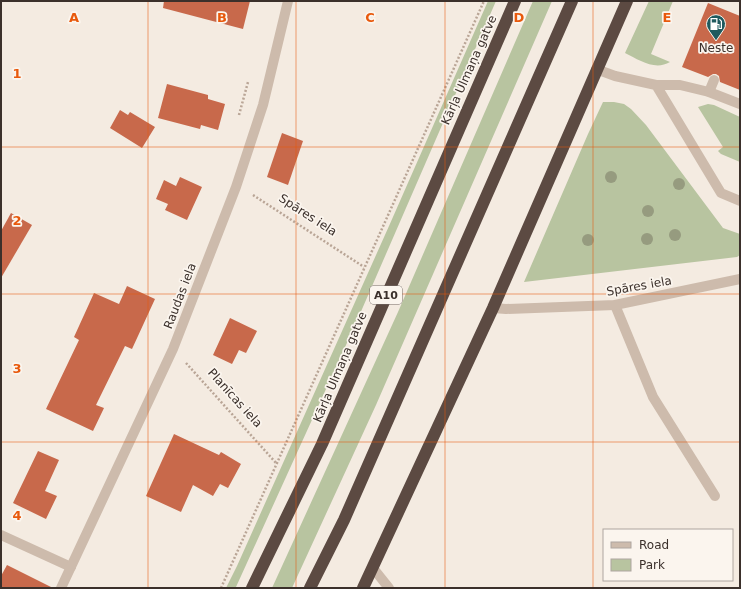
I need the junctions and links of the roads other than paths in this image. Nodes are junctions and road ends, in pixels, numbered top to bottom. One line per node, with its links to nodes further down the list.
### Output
1 (288, 1): 16 (street, Raudas iela)
2 (515, 1): 19 (highway, Kārļa Ulmaņa gatve / A10)
3 (572, 1): 20 (highway)
4 (627, 1): 5 (highway)
5 (596, 69): 7 (street); 13 (highway)
6 (714, 80): 8 (street)
7 (656, 85): 8 (street); 10 (street)
8 (709, 92): 9 (street)
9 (740, 104)
10 (740, 201)
11 (740, 279): 12 (street, Spāres iela)
12 (615, 305): 13 (street, Spāres iela); 14 (street)
13 (493, 308): 17 (highway)
14 (715, 496)
15 (1, 535): 16 (street)
16 (71, 567): 18 (street, Raudas iela)
17 (373, 568): 21 (highway); 22 (street)
18 (61, 588)
19 (252, 588)
20 (310, 588)
21 (363, 588)
22 (389, 588)

